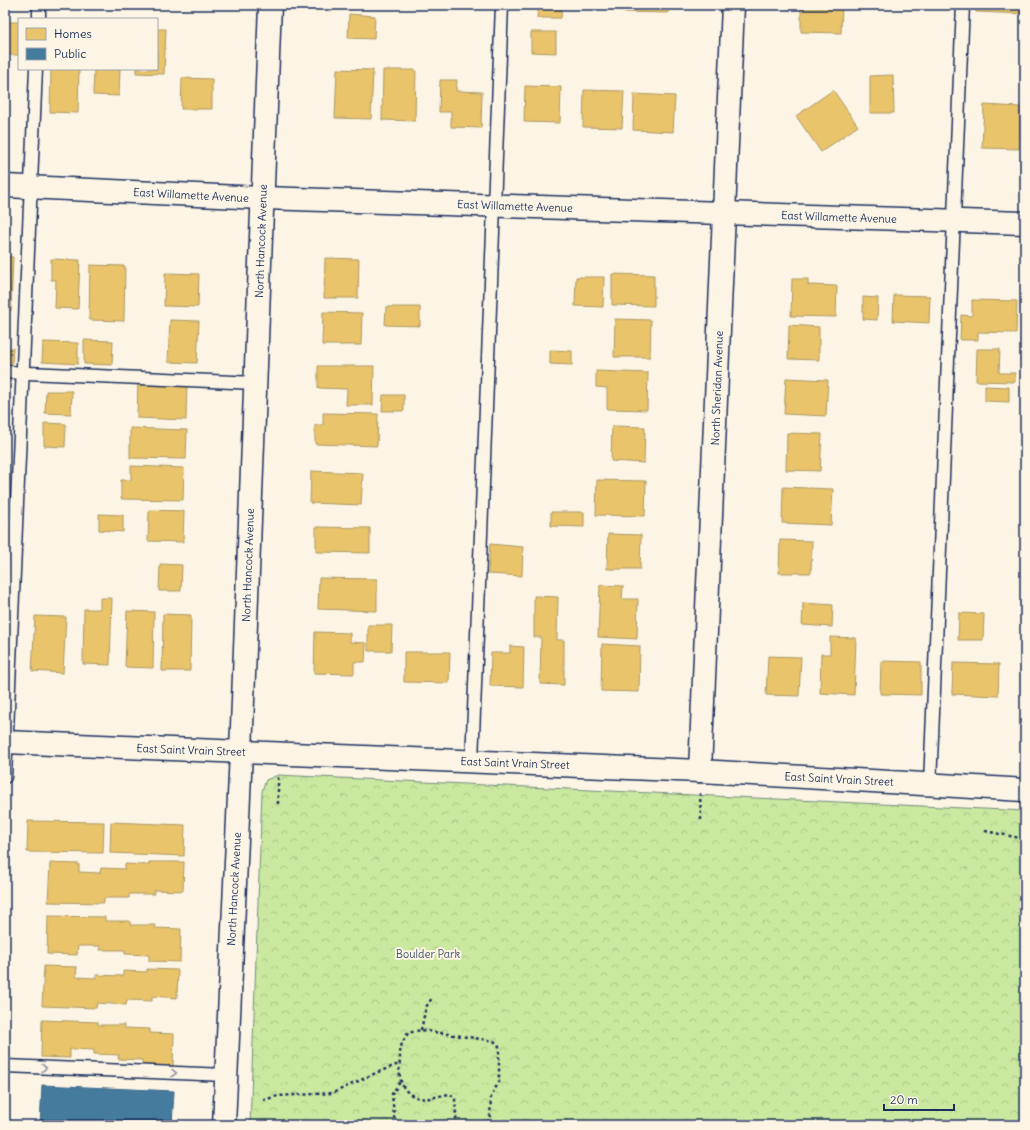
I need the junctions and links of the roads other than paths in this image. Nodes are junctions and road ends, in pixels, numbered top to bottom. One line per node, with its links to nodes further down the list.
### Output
1 (39, 5): 6 (lane)
2 (270, 5): 10 (street, North Hancock Avenue)
3 (502, 5): 11 (lane)
4 (733, 5): 12 (street, North Sheridan Avenue)
5 (963, 5): 13 (lane)
6 (39, 18)
7 (36, 70): 9 (lane)
8 (5, 186): 9 (street, East Willamette Avenue)
9 (30, 188): 10 (street, East Willamette Avenue); 16 (lane)
10 (263, 198): 11 (street, East Willamette Avenue); 17 (street, North Hancock Avenue)
11 (493, 205): 12 (street, East Willamette Avenue); 20 (lane)
12 (724, 213): 13 (street, East Willamette Avenue); 21 (street, North Sheridan Avenue)
13 (954, 221): 14 (street, East Willamette Avenue); 23 (lane)
14 (1025, 223)
15 (5, 372): 16 (lane)
16 (22, 372): 17 (lane); 18 (lane)
17 (256, 383): 19 (street, North Hancock Avenue)
18 (6, 742): 19 (street, East Saint Vrain Street); 22 (lane)
19 (241, 752): 20 (street, East Saint Vrain Street); 26 (street, North Hancock Avenue)
20 (472, 761): 21 (street, East Saint Vrain Street)
21 (700, 771): 23 (street, East Saint Vrain Street)
22 (5, 777)
23 (930, 784): 24 (street, East Saint Vrain Street)
24 (1025, 790)
25 (5, 1066): 26 (lane, one-way to 26)
26 (226, 1075): 27 (street, North Hancock Avenue)
27 (224, 1125)

